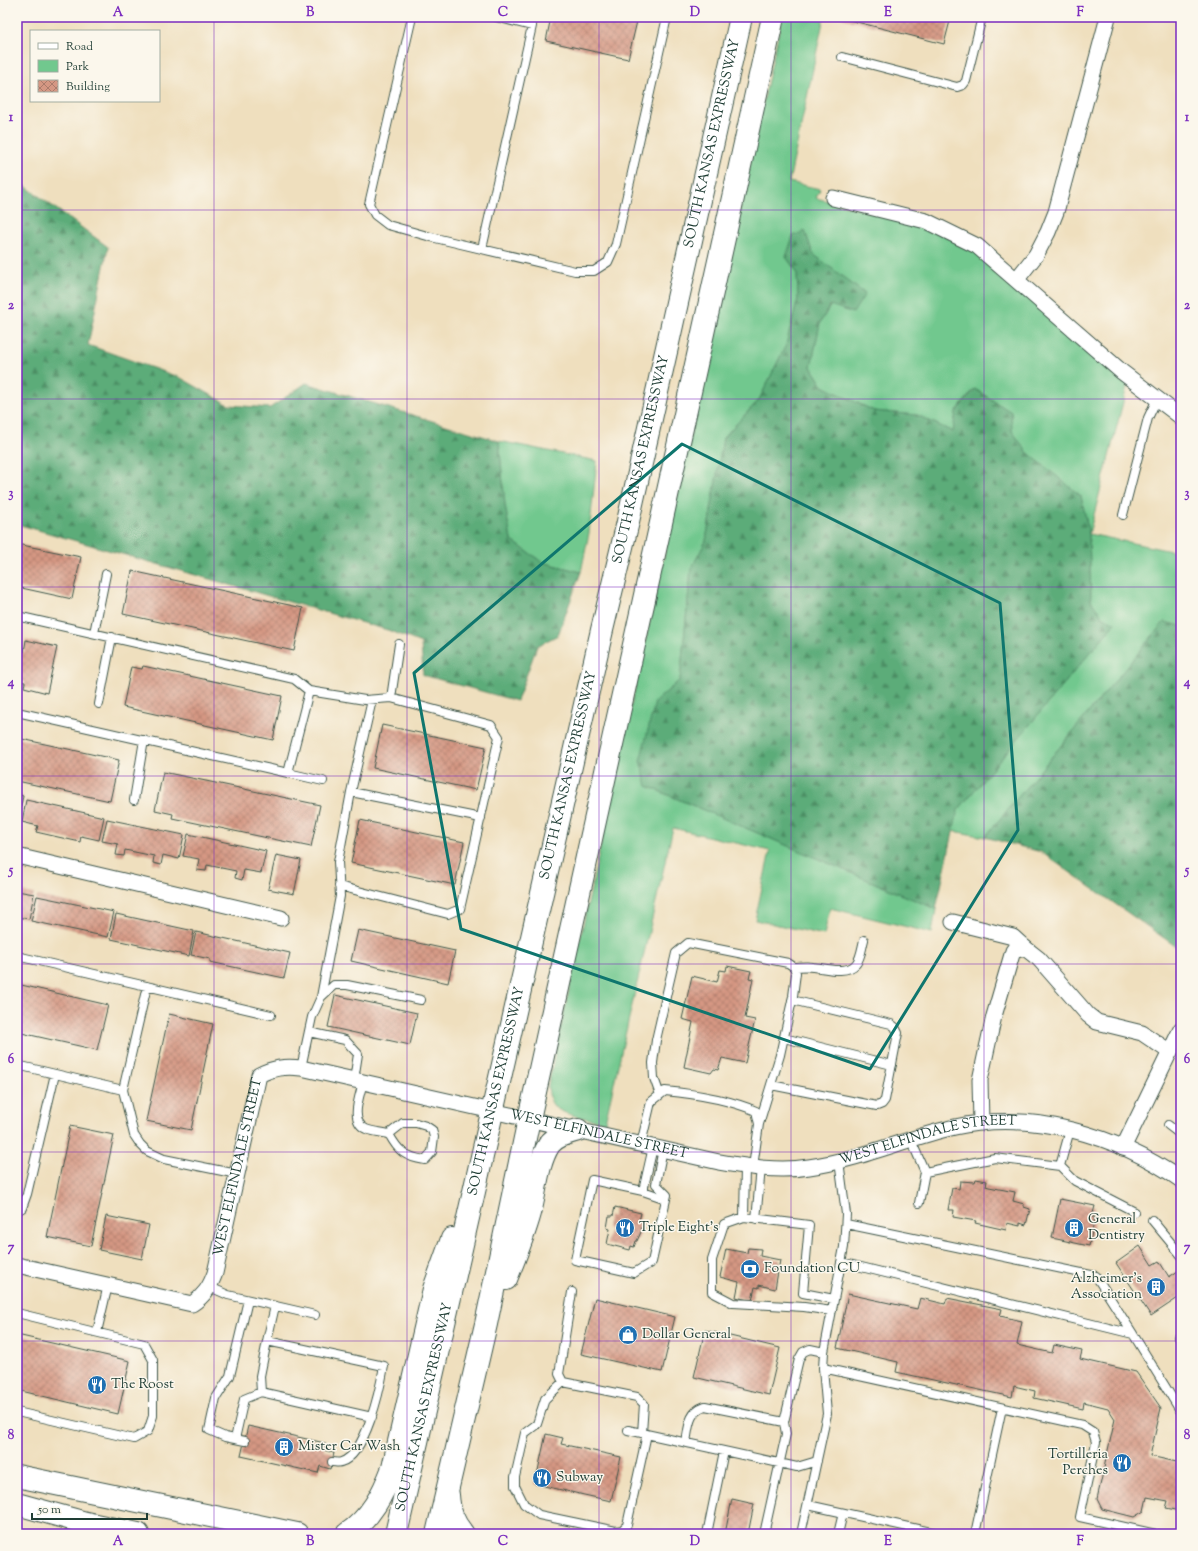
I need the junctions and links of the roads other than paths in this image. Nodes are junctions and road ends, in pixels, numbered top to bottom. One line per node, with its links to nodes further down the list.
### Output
1 (412, 17): 10 (lane)
2 (496, 17): 10 (lane)
3 (667, 17): 10 (lane)
4 (741, 17): 56 (main road, SOUTH KANSAS EXPRESSWAY)
5 (773, 17): 57 (main road)
6 (982, 17): 8 (lane)
7 (1108, 17): 11 (street)
8 (842, 57)
9 (832, 198): 11 (street)
10 (482, 249)
11 (1017, 279): 12 (street)
12 (1156, 399): 13 (street); 14 (lane)
13 (1181, 417)
14 (1123, 515)
15 (106, 574): 17 (lane)
16 (17, 616): 17 (lane)
17 (94, 633): 18 (lane)
18 (112, 637): 20 (lane); 23 (lane)
19 (399, 644): 21 (lane)
20 (309, 691): 22 (lane); 26 (lane)
21 (391, 698): 22 (lane); 30 (lane)
22 (372, 700): 28 (lane)
23 (99, 704)
24 (17, 712): 25 (lane)
25 (144, 740): 26 (lane); 29 (lane)
26 (288, 773): 27 (lane)
27 (323, 781)
28 (351, 792): 30 (lane); 32 (lane)
29 (134, 800)
30 (481, 818): 32 (lane)
31 (17, 856): 33 (street)
32 (339, 886): 40 (lane)
33 (281, 918)
34 (953, 922): 36 (street)
35 (864, 940): 38 (lane)
36 (1025, 948): 47 (street); 58 (street)
37 (17, 956): 39 (lane)
38 (794, 967): 42 (lane); 55 (lane)
39 (147, 986): 43 (lane); 54 (lane)
40 (321, 996): 41 (lane); 45 (lane)
41 (421, 1000)
42 (792, 1000): 46 (lane); 49 (lane)
43 (271, 1015)
44 (1181, 1030): 47 (street)
45 (309, 1032): 50 (lane); 52 (lane)
46 (784, 1038): 49 (lane); 53 (lane)
47 (1170, 1052): 67 (street)
48 (17, 1064): 51 (lane)
49 (892, 1065): 53 (lane)
50 (301, 1068): 52 (street, WEST ELFINDALE STREET); 72 (street, WEST ELFINDALE STREET)
51 (55, 1074): 54 (lane); 78 (lane)
52 (359, 1081): 56 (street, WEST ELFINDALE STREET); 63 (lane)
53 (771, 1084): 59 (lane)
54 (123, 1090): 72 (lane)
55 (660, 1095): 59 (lane); 66 (lane)
56 (493, 1111): 57 (street, WEST ELFINDALE STREET); 74 (main road, SOUTH KANSAS EXPRESSWAY)
57 (529, 1119): 61 (street, WEST ELFINDALE STREET); 98 (main road)
58 (981, 1123): 62 (street, WEST ELFINDALE STREET); 65 (street, WEST ELFINDALE STREET)
59 (759, 1124): 70 (lane)
60 (1168, 1125): 64 (lane)
61 (578, 1130): 66 (street, WEST ELFINDALE STREET); 98 (main road)
62 (1070, 1130): 67 (street, WEST ELFINDALE STREET); 69 (lane)
63 (389, 1134): 63 (lane)
64 (1181, 1135)
65 (910, 1138): 68 (street, WEST ELFINDALE STREET); 71 (lane)
66 (653, 1147): 70 (street, WEST ELFINDALE STREET); 75 (lane); 76 (lane)
67 (1123, 1148): 73 (street, WEST ELFINDALE STREET)
68 (839, 1161): 70 (street, WEST ELFINDALE STREET); 83 (lane)
69 (1060, 1166): 71 (lane); 79 (lane)
70 (753, 1167): 80 (lane); 81 (lane)
71 (926, 1172): 77 (lane)
72 (237, 1174): 88 (street, WEST ELFINDALE STREET)
73 (1181, 1180)
74 (477, 1181): 131 (main road); 132 (main road, SOUTH KANSAS EXPRESSWAY)
75 (643, 1191): 76 (lane); 76 (lane)
76 (666, 1199)
77 (919, 1203)
78 (17, 1211)
79 (1135, 1212)
80 (744, 1217): 81 (lane); 94 (lane)
81 (756, 1219): 90 (lane)
82 (1152, 1220): 84 (lane)
83 (846, 1224): 85 (lane); 100 (lane)
84 (1181, 1255)
85 (841, 1262): 91 (lane); 100 (lane)
86 (17, 1265): 87 (street, WEST ELFINDALE STREET)
87 (108, 1285): 88 (street, WEST ELFINDALE STREET); 99 (lane)
88 (210, 1287): 92 (lane)
89 (572, 1292): 106 (lane)
90 (803, 1293): 91 (lane); 94 (lane)
91 (834, 1299): 95 (lane)
92 (248, 1300): 93 (lane); 115 (lane)
93 (275, 1306): 97 (lane); 102 (lane)
94 (804, 1307): 95 (lane)
95 (832, 1311): 104 (lane)
96 (17, 1313): 99 (lane)
97 (315, 1315)
98 (486, 1324): 123 (main road)
99 (97, 1332): 109 (lane)
100 (1133, 1334): 110 (lane)
101 (1181, 1336): 103 (lane)
102 (267, 1341): 107 (lane); 111 (lane)
103 (1181, 1341)
104 (824, 1352): 105 (lane); 112 (lane)
105 (823, 1368): 108 (lane); 119 (lane)
106 (563, 1382): 114 (lane); 114 (lane)
107 (261, 1392): 111 (lane); 115 (lane)
108 (1002, 1408): 140 (lane); 141 (lane)
109 (17, 1412)
110 (1181, 1412)
111 (372, 1417): 120 (lane)
112 (784, 1422): 117 (lane); 121 (lane)
113 (628, 1430): 114 (lane)
114 (645, 1434): 117 (lane)
115 (235, 1439): 116 (lane)
116 (245, 1441)
117 (686, 1442): 118 (lane)
118 (724, 1451): 121 (lane); 135 (lane)
119 (817, 1461): 121 (lane); 125 (lane)
120 (332, 1462)
121 (780, 1463): 136 (lane)
122 (17, 1476): 130 (main road)
123 (447, 1490): 133 (main road); 134 (main road)
124 (17, 1504): 127 (main road)
125 (808, 1505): 126 (lane); 137 (lane)
126 (843, 1513): 138 (lane); 139 (lane)
127 (86, 1523): 128 (main road); 129 (main road)
128 (118, 1534)
129 (138, 1534)
130 (297, 1534)
131 (347, 1534)
132 (396, 1534)
133 (437, 1534)
134 (463, 1534)
135 (706, 1534)
136 (764, 1534)
137 (801, 1534)
138 (838, 1534)
139 (940, 1534)
140 (975, 1534)
141 (1156, 1534)

